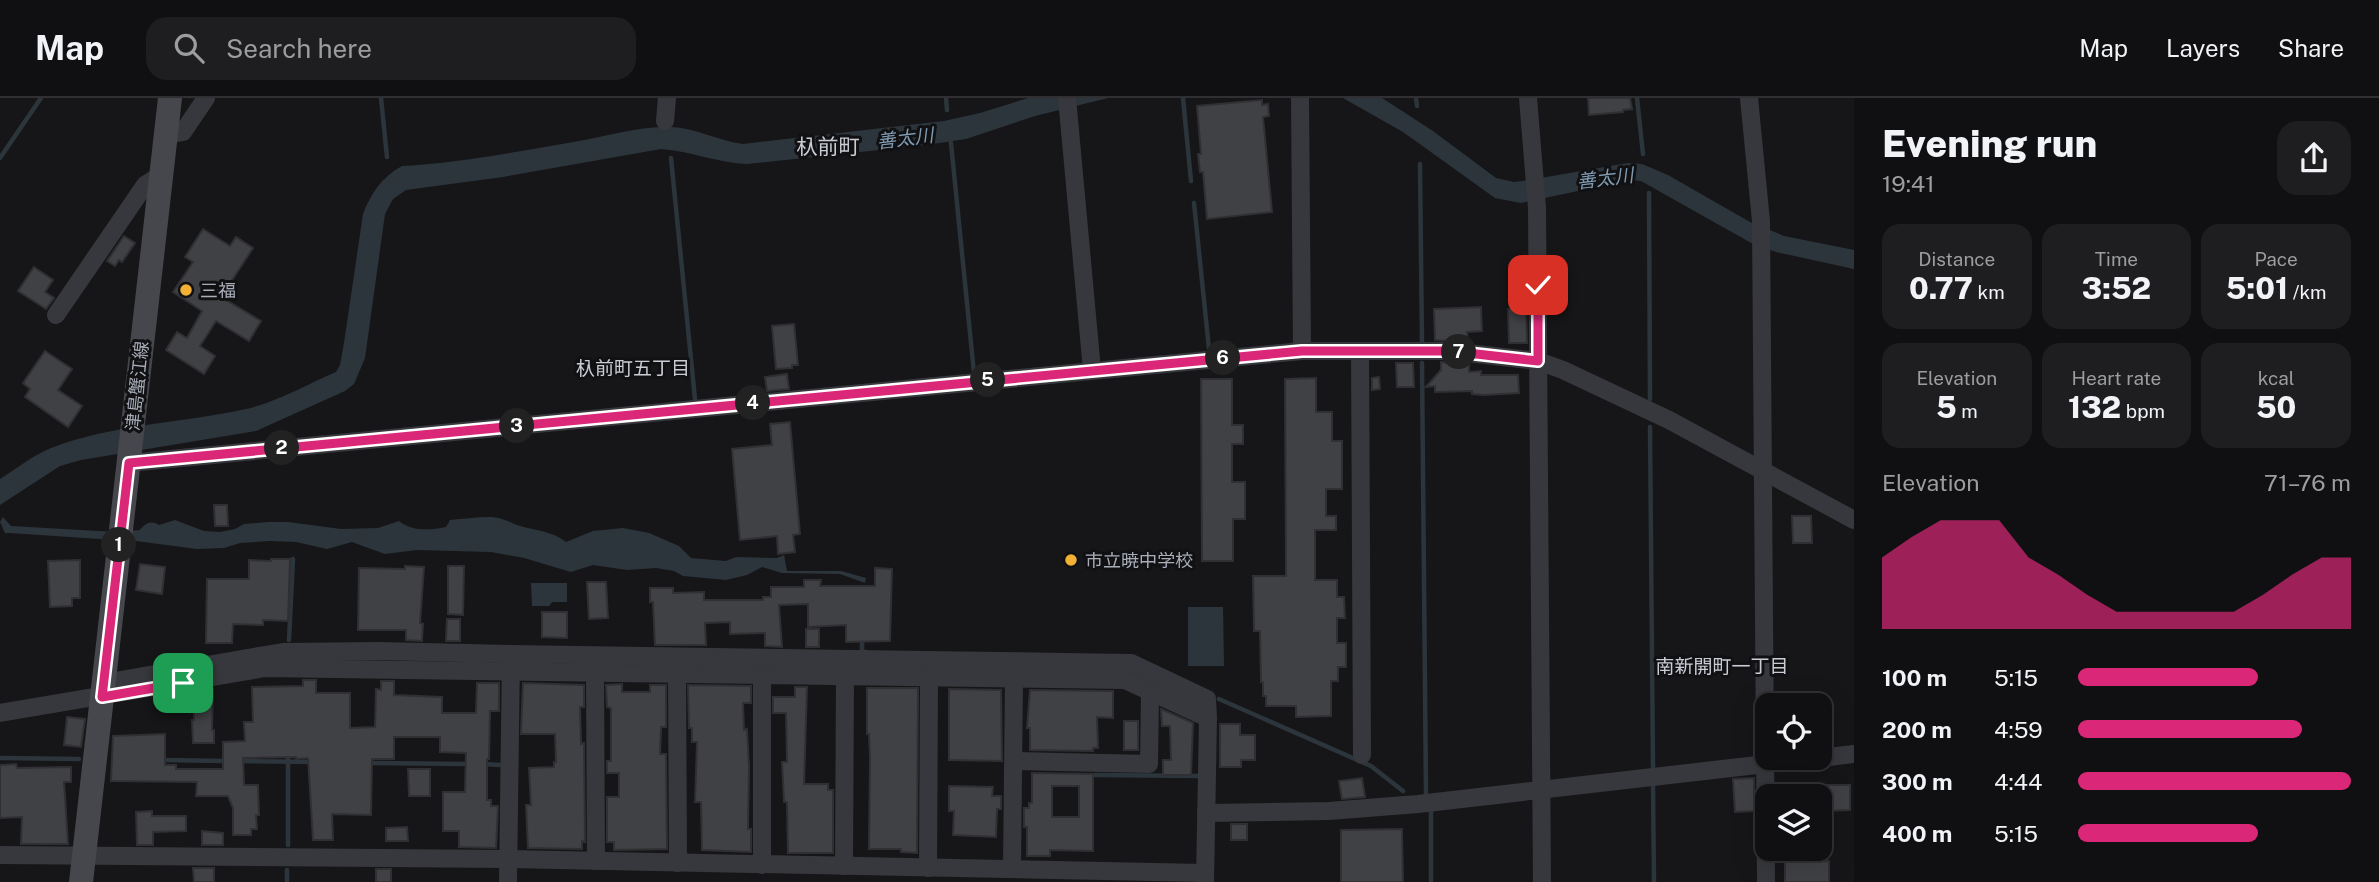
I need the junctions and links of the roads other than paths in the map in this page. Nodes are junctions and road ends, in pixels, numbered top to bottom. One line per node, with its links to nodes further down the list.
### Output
1 (170, 98): 9 (main road, 津島蟹江線)
2 (206, 98): 9 (street)
3 (667, 98): 8 (street)
4 (1300, 98): 12 (street)
5 (1528, 98): 14 (street)
6 (1749, 98): 17 (street)
7 (1067, 106): 15 (street)
8 (665, 121)
9 (166, 135): 10 (main road, 津島蟹江線)
10 (161, 175): 11 (street); 16 (main road, 津島蟹江線)
11 (56, 315)
12 (1302, 351): 13 (street); 15 (street)
13 (1360, 351): 14 (street); 32 (street)
14 (1538, 361): 17 (street); 37 (street)
15 (1092, 370): 16 (street)
16 (129, 458): 26 (main road, 津島蟹江線)
17 (1764, 472): 18 (street); 28 (street)
18 (1854, 520)
19 (511, 662): 20 (street); 26 (street); 30 (street); 41 (street)
20 (595, 672): 21 (street); 42 (street)
21 (677, 673): 22 (street); 43 (street)
22 (762, 675): 23 (street); 44 (street)
23 (845, 676): 24 (street); 45 (street)
24 (929, 677): 25 (street); 46 (street)
25 (1014, 678): 27 (street); 34 (street)
26 (102, 690): 29 (street); 40 (main road, 津島蟹江線)
27 (1150, 693): 30 (street); 34 (street)
28 (1766, 693)
29 (0, 713)
30 (1208, 718): 38 (street)
31 (1854, 754): 33 (street)
32 (1363, 755)
33 (1832, 757)
34 (1014, 761): 47 (street)
35 (1755, 765): 37 (street)
36 (1766, 770): 52 (street)
37 (1541, 790): 38 (street); 51 (street)
38 (1206, 813): 48 (street)
39 (0, 855): 40 (street)
40 (84, 856): 41 (street); 49 (main road, 津島蟹江線)
41 (509, 859): 42 (street); 50 (street)
42 (596, 861): 43 (street)
43 (678, 863): 44 (street)
44 (762, 864): 45 (street)
45 (844, 866): 46 (street)
46 (928, 868): 47 (street)
47 (1012, 869): 48 (street)
48 (1205, 878)
49 (81, 882)
50 (508, 882)
51 (1542, 882)
52 (1766, 882)

